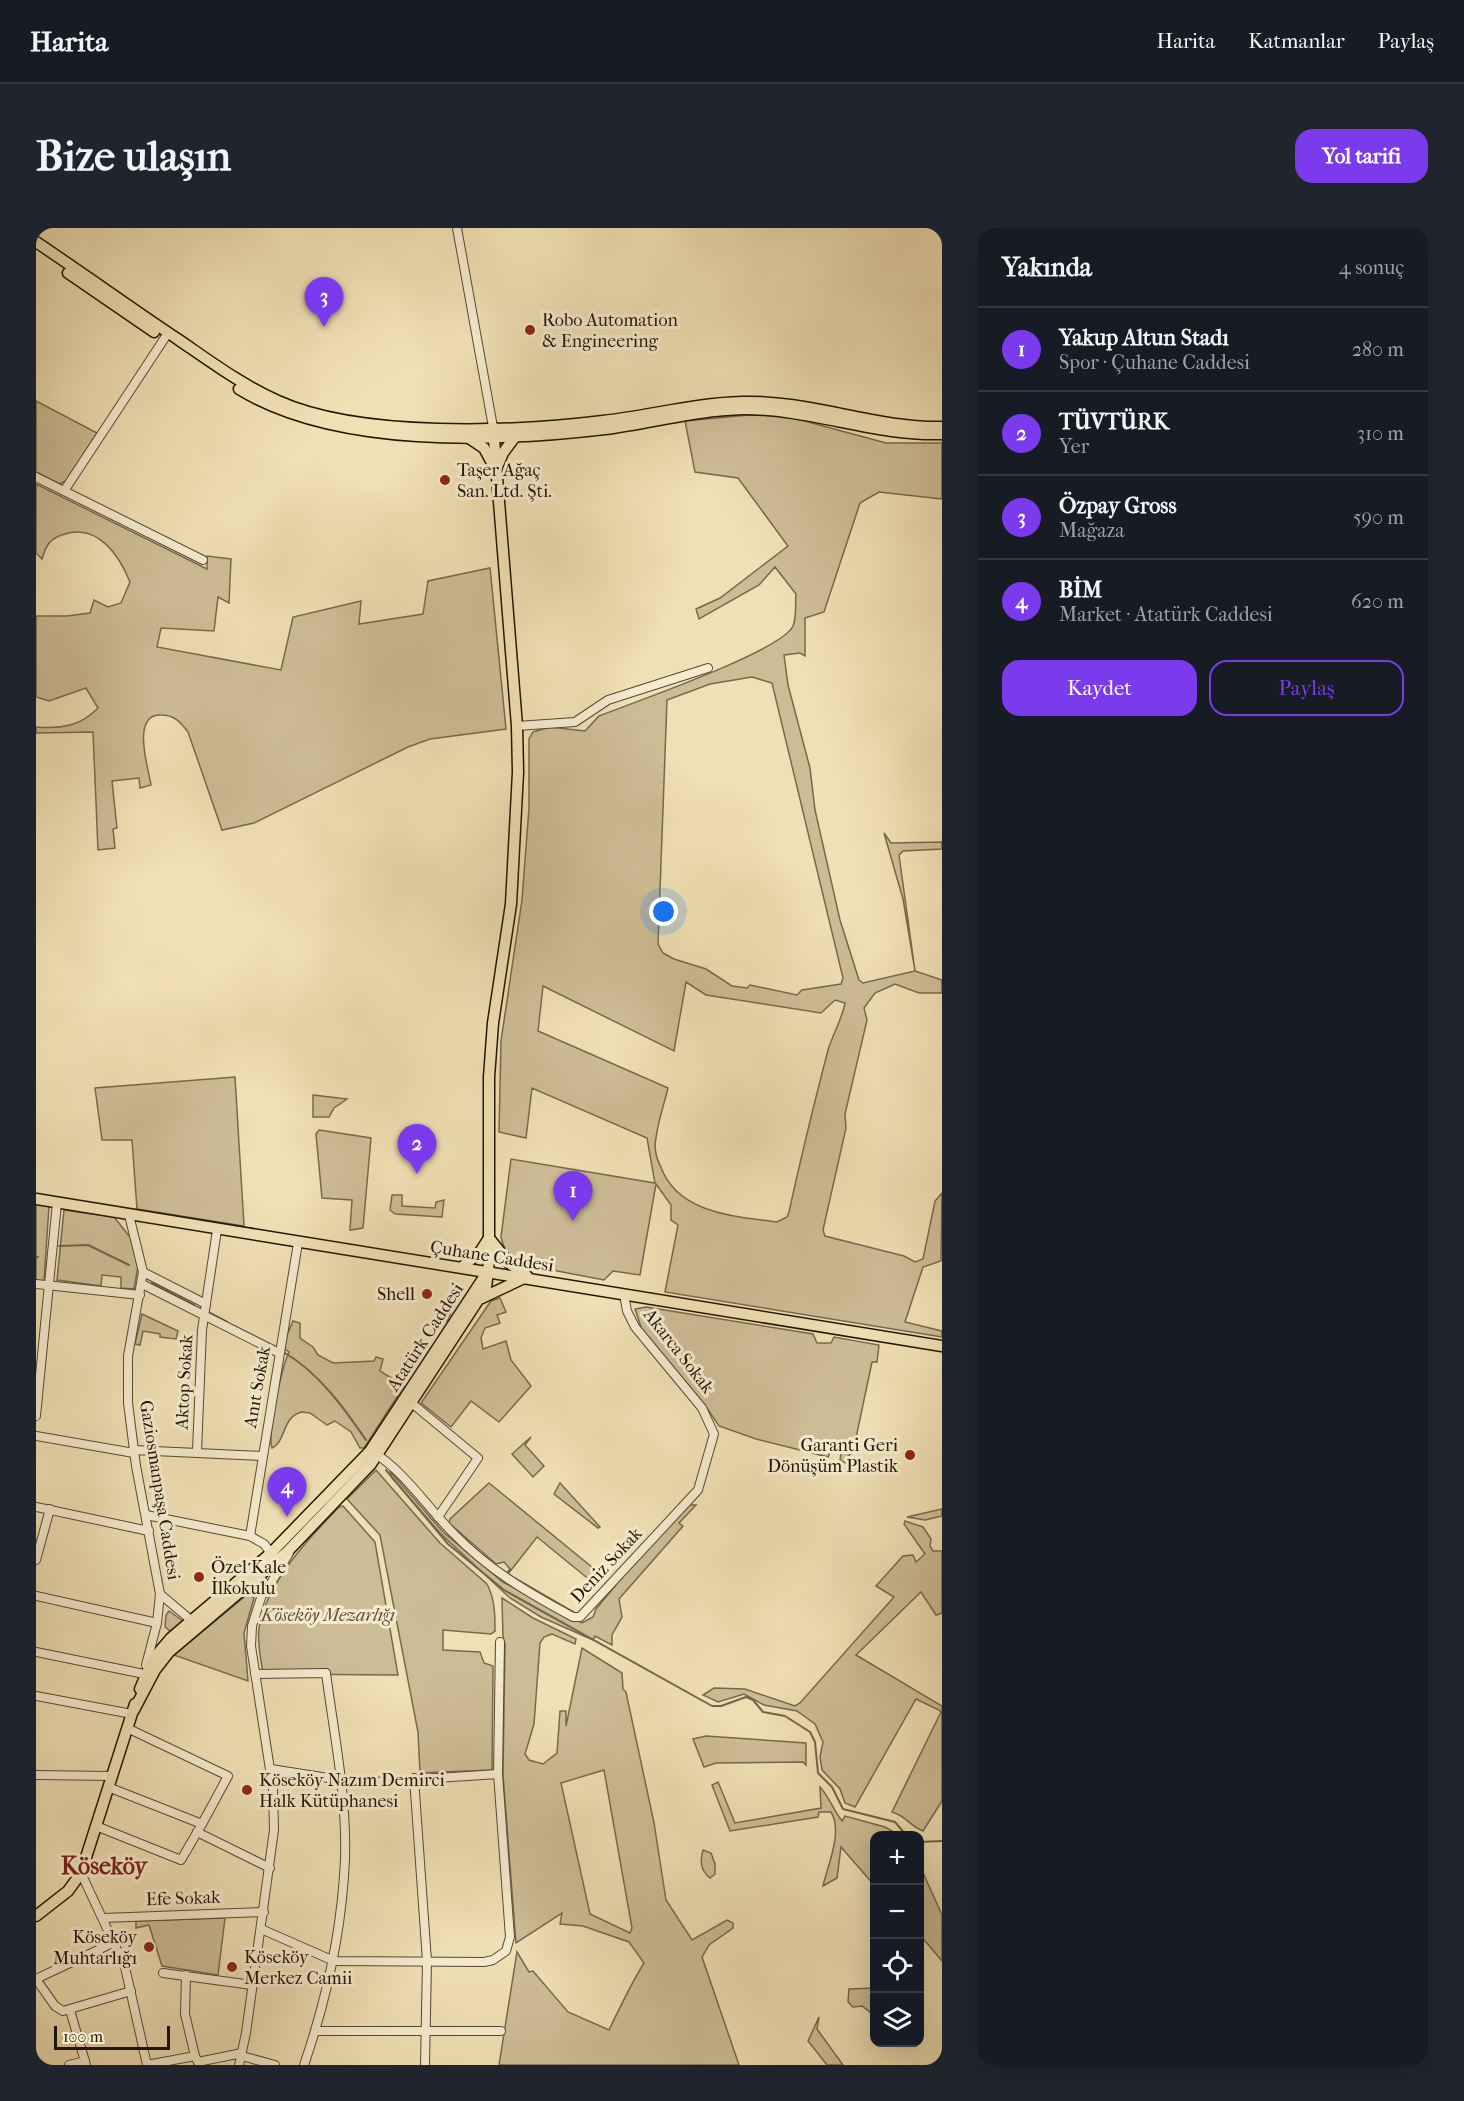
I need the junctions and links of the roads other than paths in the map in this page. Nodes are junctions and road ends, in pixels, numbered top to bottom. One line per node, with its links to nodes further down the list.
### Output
1 (457, 228): 6 (street)
2 (36, 242): 4 (main road)
3 (36, 250): 4 (main road)
4 (166, 336): 6 (main road); 9 (main road); 12 (street)
5 (942, 427): 6 (main road)
6 (493, 431): 8 (main road); 9 (main road); 10 (main road)
7 (942, 434): 8 (main road)
8 (517, 435): 10 (main road)
9 (464, 436): 10 (main road)
10 (496, 470): 15 (main road)
11 (36, 477): 12 (street)
12 (64, 491): 13 (street)
13 (203, 560)
14 (708, 668): 15 (street)
15 (517, 726): 20 (main road)
16 (36, 1199): 17 (main road, Çuhane Caddesi)
17 (57, 1203): 18 (main road, Çuhane Caddesi); 28 (street)
18 (129, 1215): 19 (main road, Çuhane Caddesi); 23 (street, Gaziosmanpaşa Caddesi)
19 (217, 1230): 21 (main road, Çuhane Caddesi); 32 (street, Aktop Sokak)
20 (489, 1238): 22 (main road); 24 (main road); 25 (main road)
21 (298, 1243): 22 (main road, Çuhane Caddesi); 35 (street, Anıt Sokak)
22 (462, 1267): 24 (main road, Çuhane Caddesi)
23 (143, 1272): 27 (street, Gaziosmanpaşa Caddesi); 32 (street)
24 (488, 1272): 25 (main road, Çuhane Caddesi); 31 (main road, Atatürk Caddesi); 36 (main road, Atatürk Caddesi)
25 (527, 1278): 29 (main road, Çuhane Caddesi); 31 (main road)
26 (36, 1284): 28 (street)
27 (142, 1284): 30 (street, Gaziosmanpaşa Caddesi); 33 (street)
28 (50, 1286): 30 (street); 37 (street)
29 (624, 1294): 34 (main road, Çuhane Caddesi); 38 (street, Akarca Sokak)
30 (140, 1295): 41 (street, Gaziosmanpaşa Caddesi)
31 (481, 1298): 36 (main road, Atatürk Caddesi)
32 (206, 1304): 33 (street, Aktop Sokak)
33 (204, 1315): 35 (street); 40 (street, Aktop Sokak)
34 (942, 1346)
35 (279, 1353): 43 (street, Anıt Sokak)
36 (409, 1400): 42 (main road, Atatürk Caddesi); 47 (street)
37 (36, 1412)
38 (713, 1426): 47 (street, Deniz Sokak)
39 (36, 1436): 41 (street)
40 (197, 1451): 41 (street); 43 (street)
41 (134, 1452): 46 (street, Gaziosmanpaşa Caddesi)
42 (374, 1453): 47 (street, Deniz Sokak); 50 (main road, Atatürk Caddesi); 51 (main road, Atatürk Caddesi)
43 (262, 1456): 49 (street, Anıt Sokak)
44 (36, 1507): 45 (street)
45 (50, 1509): 48 (street); 52 (street)
46 (146, 1515): 48 (street, Gaziosmanpaşa Caddesi); 49 (street)
47 (438, 1517)
48 (149, 1531): 54 (street, Gaziosmanpaşa Caddesi)
49 (250, 1536): 51 (street)
50 (296, 1542): 51 (main road, Atatürk Caddesi); 56 (street)
51 (274, 1557): 53 (main road, Atatürk Caddesi)
52 (36, 1560)
53 (257, 1572): 56 (street); 57 (main road, Atatürk Caddesi); 62 (main road, Atatürk Caddesi)
54 (160, 1594): 57 (street); 58 (street, Gaziosmanpaşa Caddesi)
55 (36, 1596): 58 (street)
56 (260, 1601): 61 (street)
57 (192, 1621): 62 (main road, Atatürk Caddesi)
58 (157, 1623): 62 (street, Gaziosmanpaşa Caddesi)
59 (500, 1642): 67 (street)
60 (37, 1655): 62 (street)
61 (255, 1674): 66 (street); 71 (street)
62 (145, 1680): 64 (main road, Atatürk Caddesi)
63 (36, 1696): 64 (street)
64 (133, 1712): 65 (main road, Atatürk Caddesi)
65 (128, 1728): 69 (main road, Atatürk Caddesi); 74 (street)
66 (271, 1769): 71 (street); 75 (street)
67 (498, 1774): 70 (street); 83 (street)
68 (36, 1775): 69 (street)
69 (111, 1776): 72 (main road, Atatürk Caddesi)
70 (414, 1778): 71 (street); 83 (street)
71 (341, 1781): 82 (street)
72 (108, 1787): 73 (main road, Atatürk Caddesi); 74 (street)
73 (96, 1826): 74 (street); 76 (main road, Atatürk Caddesi)
74 (200, 1828): 75 (street)
75 (270, 1868): 77 (street)
76 (81, 1873): 78 (main road); 79 (street)
77 (264, 1912): 79 (street, Efe Sokak); 80 (street)
78 (36, 1916)
79 (103, 1918): 81 (street)
80 (261, 1929): 82 (street); 87 (street)
81 (115, 1942): 86 (street); 88 (street)
82 (334, 1961): 83 (street); 90 (street)
83 (427, 1961): 91 (street)
84 (163, 1973): 85 (street)
85 (186, 1975): 87 (street); 93 (street)
86 (36, 1979): 89 (street)
87 (252, 1985): 94 (street)
88 (131, 1991): 89 (street); 97 (street)
89 (70, 2010): 95 (street)
90 (316, 2031): 91 (street); 99 (street)
91 (425, 2031): 92 (street); 100 (street)
92 (501, 2031)
93 (195, 2056): 94 (street); 97 (street)
94 (241, 2058): 98 (street)
95 (86, 2063): 96 (street)
96 (69, 2065)
97 (147, 2065)
98 (275, 2065)
99 (304, 2065)
100 (425, 2065)

